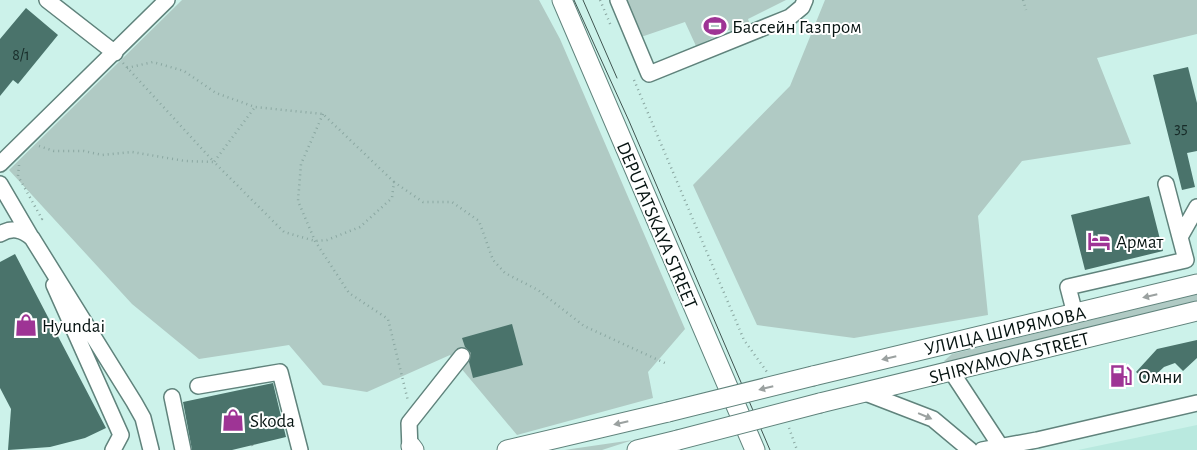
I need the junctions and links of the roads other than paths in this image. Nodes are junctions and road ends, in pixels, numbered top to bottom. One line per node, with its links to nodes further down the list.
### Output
1 (47, 0): 6 (street)
2 (167, 0): 6 (street)
3 (562, 0): 35 (main road, DEPUTATSKAYA STREET)
4 (618, 0): 5 (street)
5 (805, 0)
6 (119, 58): 7 (street)
7 (0, 164)
8 (0, 184): 12 (street)
9 (1166, 184): 13 (street)
10 (1197, 207): 13 (street)
11 (0, 234): 12 (street)
12 (30, 234): 14 (street)
13 (1180, 237): 17 (street)
14 (45, 257): 29 (street); 30 (street)
15 (1197, 284): 17 (main road, УЛИЦА ШИРЯМОВА, one-way to 17)
16 (1197, 311): 20 (main road, SHIRYAMOVA STREET)
17 (1074, 314): 18 (main road, УЛИЦА ШИРЯМОВА)
18 (911, 353): 21 (main road); 33 (main road, УЛИЦА ШИРЯМОВА, one-way to 33, bridge)
19 (462, 356): 28 (street)
20 (951, 371): 21 (main road, SHIRYAMOVA STREET); 27 (street)
21 (918, 379): 23 (main road, SHIRYAMOVA STREET)
22 (198, 386): 32 (street)
23 (863, 392): 34 (main road, SHIRYAMOVA STREET, bridge); 36 (street, one-way to 36)
24 (172, 397): 31 (street)
25 (1197, 403): 26 (street)
26 (1038, 445): 27 (street)
27 (1001, 447): 37 (street)
28 (412, 449)
29 (113, 450)
30 (150, 450)
31 (183, 450)
32 (300, 450)
33 (506, 450)
34 (637, 450)
35 (755, 450)
36 (970, 450)
37 (982, 450)

